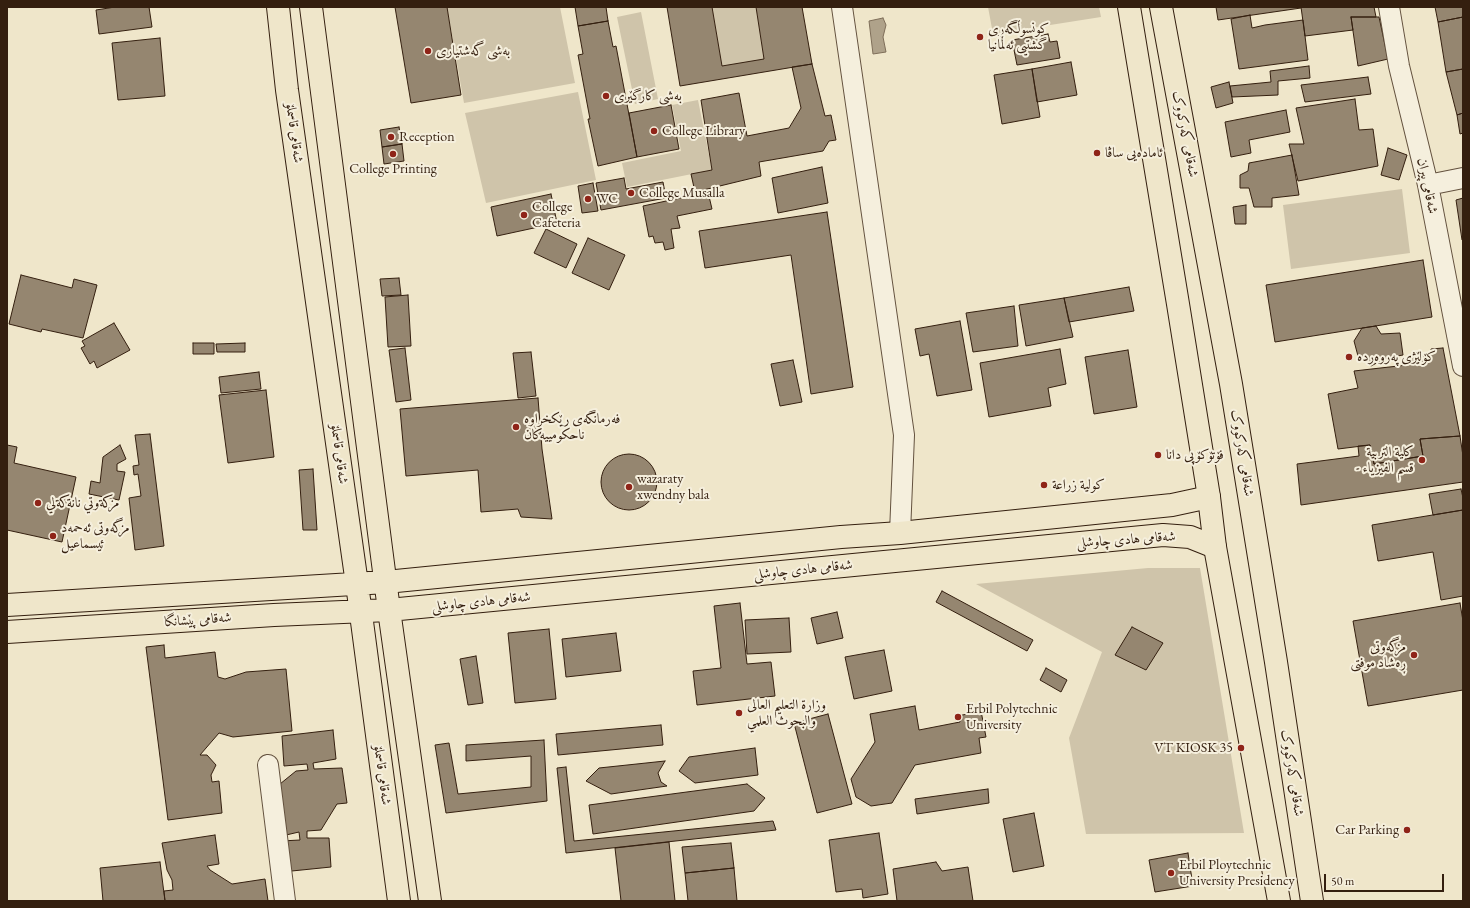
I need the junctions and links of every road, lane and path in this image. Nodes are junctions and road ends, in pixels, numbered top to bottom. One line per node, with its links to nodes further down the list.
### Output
1 (278, 7): 20 (main road, شەقامی قاسملۆ)
2 (311, 7): 19 (main road)
3 (842, 7): 12 (street)
4 (1129, 7): 10 (main road)
5 (1161, 7): 30 (main road, شەقامی کەرکووک)
6 (1389, 7): 8 (street, شەقامی پیران)
7 (1463, 178): 8 (street)
8 (1428, 185): 9 (street, شەقامی پیران)
9 (1463, 366)
10 (1209, 497): 11 (main road, شەقامی هادی چاوشلی); 16 (main road)
11 (1172, 505): 12 (main road, شەقامی هادی چاوشلی); 13 (main road)
12 (900, 533): 14 (main road, شەقامی هادی چاوشلی)
13 (1176, 535): 16 (main road, شەقامی هادی چاوشلی); 17 (main road, شەقامی هادی چاوشلی)
14 (841, 537): 15 (main road, شەقامی هادی چاوشلی); 17 (main road)
15 (801, 541): 18 (main road); 19 (main road, شەقامی هادی چاوشلی)
16 (1216, 547): 29 (main road)
17 (848, 566): 18 (main road, شەقامی هادی چاوشلی)
18 (806, 570): 22 (main road, شەقامی هادی چاوشلی)
19 (386, 582): 20 (main road, شەقامی پێشانگا); 22 (main road)
20 (357, 584): 21 (main road, شەقامی پێشانگا); 23 (main road, شەقامی قاسملۆ)
21 (7, 605)
22 (389, 610): 23 (main road, شەقامی پێشانگا); 28 (main road)
23 (360, 613): 24 (main road, شەقامی پێشانگا); 27 (main road, شەقامی قاسملۆ)
24 (7, 632)
25 (268, 765): 26 (street)
26 (285, 901)
27 (399, 901)
28 (430, 901)
29 (1279, 901)
30 (1312, 901)

